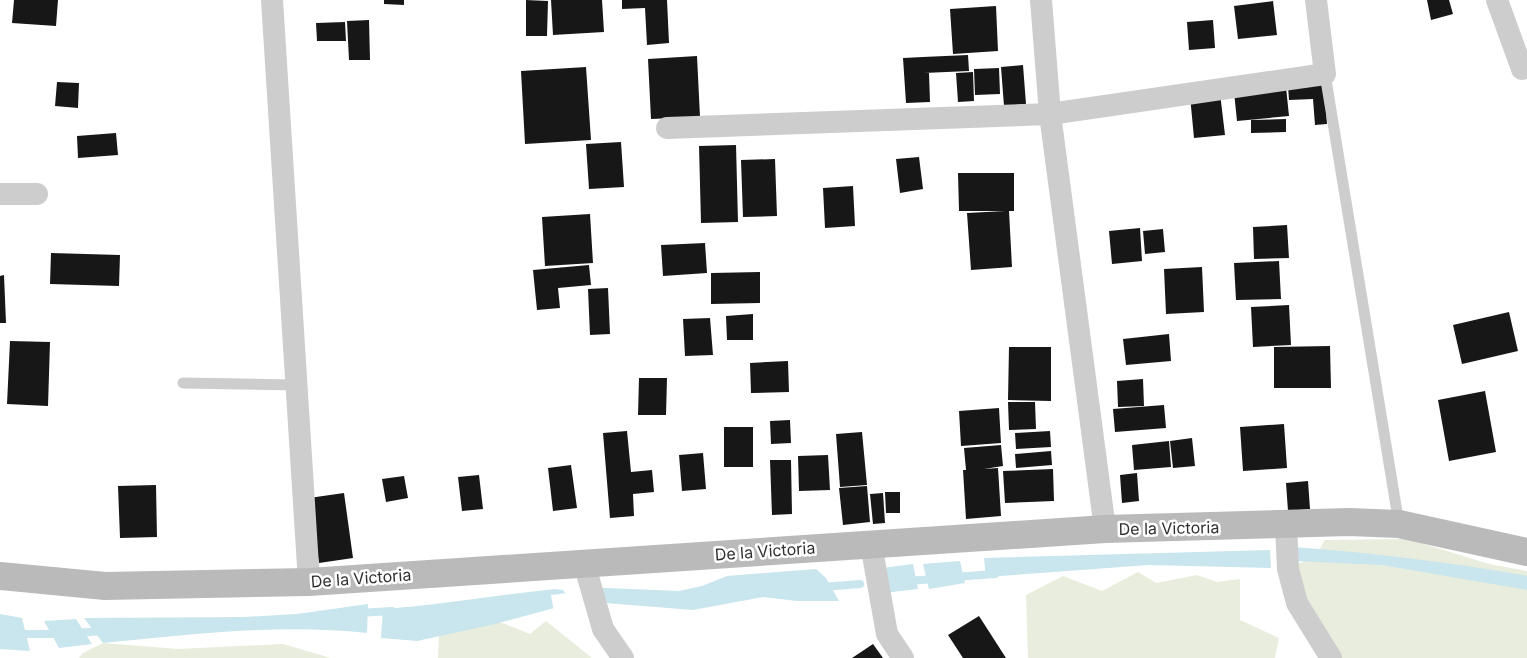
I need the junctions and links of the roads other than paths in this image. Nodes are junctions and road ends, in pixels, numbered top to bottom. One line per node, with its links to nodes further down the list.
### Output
1 (272, 0): 12 (street)
2 (1041, 0): 7 (street)
3 (1316, 0): 6 (street)
4 (1497, 0): 5 (street)
5 (1522, 69)
6 (1325, 74): 7 (street); 13 (lane)
7 (1050, 114): 8 (street); 15 (street)
8 (667, 128)
9 (0, 194): 10 (street)
10 (36, 194)
11 (183, 383): 12 (lane)
12 (296, 385): 20 (street)
13 (1399, 524): 14 (main road, De la Victoria); 17 (main road, De la Victoria)
14 (1286, 525): 15 (main road, De la Victoria); 23 (street)
15 (1105, 529): 16 (main road, De la Victoria)
16 (871, 544): 18 (main road, De la Victoria); 22 (street)
17 (1527, 552)
18 (584, 563): 20 (main road, De la Victoria); 21 (street)
19 (0, 576): 20 (main road, De la Victoria)
20 (309, 582)
21 (623, 658)
22 (904, 658)
23 (1331, 658)

